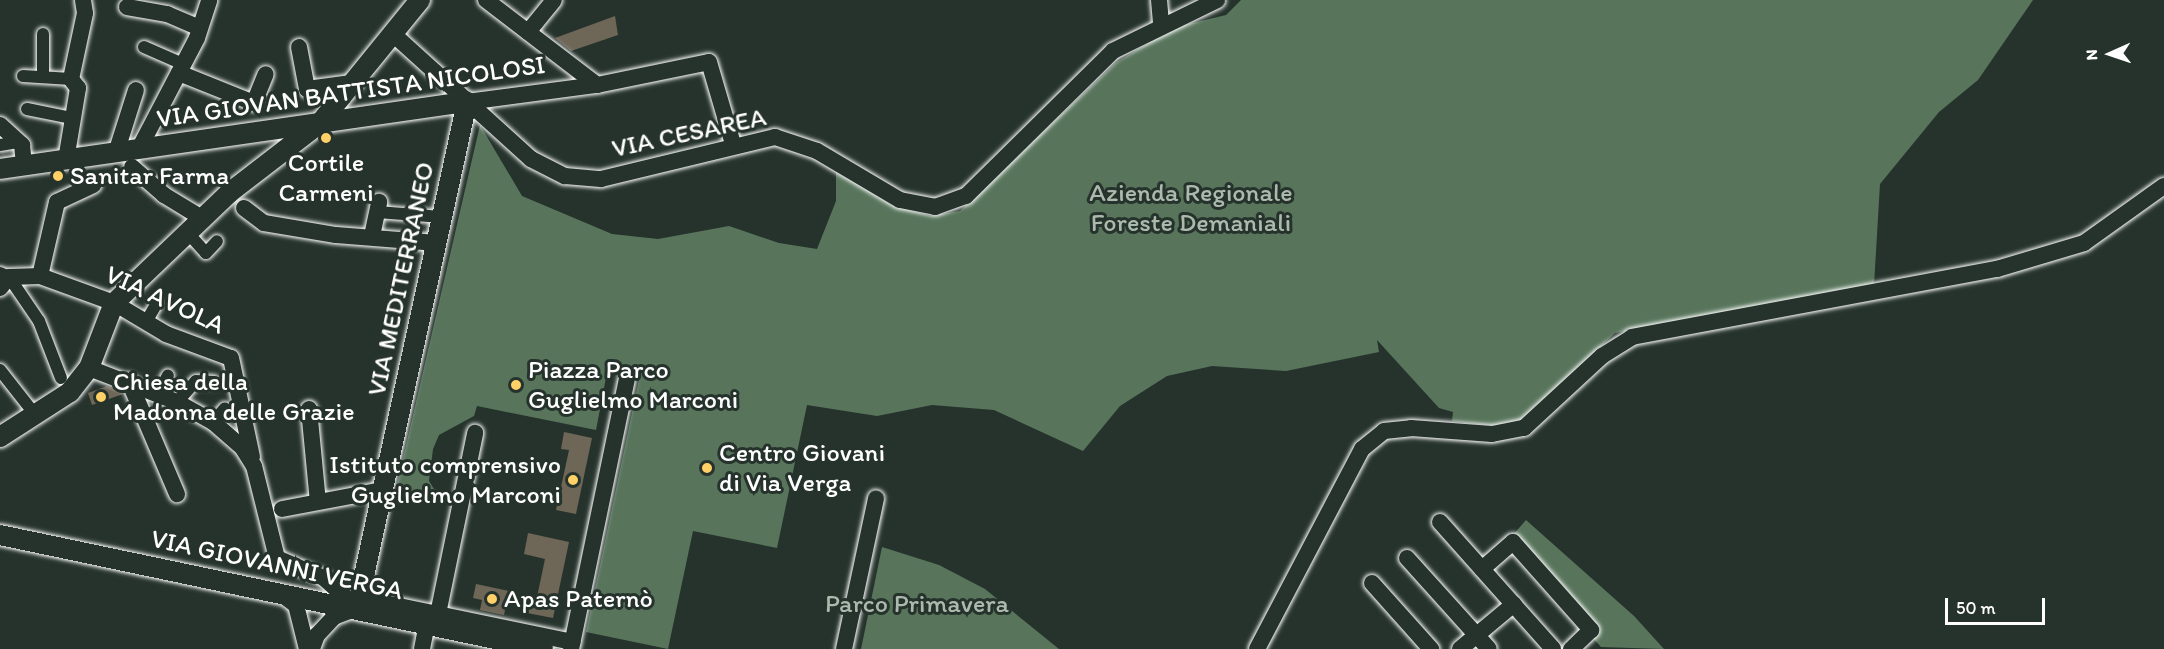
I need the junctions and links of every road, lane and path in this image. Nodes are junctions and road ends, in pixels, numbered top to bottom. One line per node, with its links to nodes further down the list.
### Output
1 (83, 0): 19 (street)
2 (209, 0): 10 (street)
3 (486, 0): 11 (street)
4 (554, 0): 11 (street)
5 (1159, 0): 9 (street)
6 (1217, 0): 9 (street, VIA CESAREA)
7 (127, 7): 10 (street)
8 (408, 12): 20 (street); 23 (street, VIA CESAREA)
9 (1161, 23): 29 (street, VIA CESAREA)
10 (198, 27): 15 (street)
11 (528, 32): 21 (street)
12 (43, 34): 18 (street)
13 (144, 47): 15 (street)
14 (299, 47): 20 (street)
15 (181, 69): 16 (street); 32 (street)
16 (266, 74)
17 (23, 76): 18 (street)
18 (43, 77): 19 (street)
19 (71, 79): 25 (street)
20 (352, 83): 26 (street)
21 (597, 85): 23 (street, VIA GIOVAN BATTISTA NICOLOSI); 29 (street, VIA GIOVAN BATTISTA NICOLOSI)
22 (136, 90): 31 (street)
23 (467, 102): 26 (street, VIA GIOVAN BATTISTA NICOLOSI); 29 (street, VIA CESAREA); 41 (street, VIA MEDITERRANEO)
24 (27, 109): 25 (street)
25 (72, 117): 33 (street)
26 (320, 123): 32 (street, VIA GIOVAN BATTISTA NICOLOSI); 40 (street)
27 (0, 125): 28 (street)
28 (18, 142): 30 (street); 34 (street)
29 (733, 144)
30 (0, 145)
31 (116, 153): 32 (street, VIA GIOVAN BATTISTA NICOLOSI); 33 (street, VIA GIOVAN BATTISTA NICOLOSI)
32 (135, 158): 40 (street)
33 (66, 160): 34 (street, VIA GIOVAN BATTISTA NICOLOSI)
34 (24, 165): 35 (street, VIA GIOVAN BATTISTA NICOLOSI)
35 (0, 169)
36 (93, 185): 46 (street)
37 (2164, 186): 88 (street)
38 (378, 207): 41 (street); 43 (street)
39 (244, 208): 43 (street)
40 (202, 218): 42 (street)
41 (442, 218): 45 (street, VIA MEDITERRANEO)
42 (187, 232): 44 (street); 48 (street)
43 (372, 236): 45 (street)
44 (217, 241)
45 (437, 243): 67 (street, VIA MEDITERRANEO)
46 (40, 276): 47 (street); 48 (street, VIA AVOLA)
47 (3, 279): 54 (street)
48 (114, 303): 50 (street, VIA AVOLA); 51 (street)
49 (157, 303): 50 (street)
50 (146, 322): 66 (street, VIA AVOLA)
51 (89, 368): 56 (street); 62 (street)
52 (0, 370): 62 (street)
53 (168, 375): 58 (street)
54 (61, 378)
55 (627, 379): 82 (street)
56 (129, 381): 58 (street); 68 (street)
57 (214, 382): 59 (street)
58 (158, 394): 59 (street)
59 (177, 402): 63 (street)
60 (225, 408): 63 (street)
61 (309, 409): 70 (street)
62 (37, 417): 65 (street)
63 (213, 422): 66 (street)
64 (475, 433): 80 (street)
65 (0, 437)
66 (254, 466): 78 (street)
67 (383, 490): 70 (street); 78 (street, VIA MEDITERRANEO)
68 (177, 494)
69 (876, 498): 87 (street)
70 (318, 502): 71 (street)
71 (282, 509)
72 (1440, 522): 75 (street)
73 (0, 535): 77 (street, VIA GIOVANNI VERGA)
74 (1407, 558): 81 (street)
75 (1482, 569): 79 (street); 93 (street)
76 (1372, 583): 89 (street)
77 (280, 593): 78 (street, VIA GIOVANNI VERGA); 83 (street)
78 (358, 603): 80 (street, VIA GIOVANNI VERGA); 84 (street)
79 (1514, 604): 81 (street); 92 (street)
80 (433, 619): 82 (street, VIA GIOVANNI VERGA); 85 (street); 86 (street, VIA GIOVANNI VERGA)
81 (1476, 635): 90 (street); 91 (street)
82 (572, 646)
83 (307, 649)
84 (312, 649)
85 (422, 649)
86 (543, 649)
87 (844, 649)
88 (1257, 649)
89 (1431, 649)
90 (1460, 649)
91 (1489, 649)
92 (1553, 649)
93 (1570, 649)

